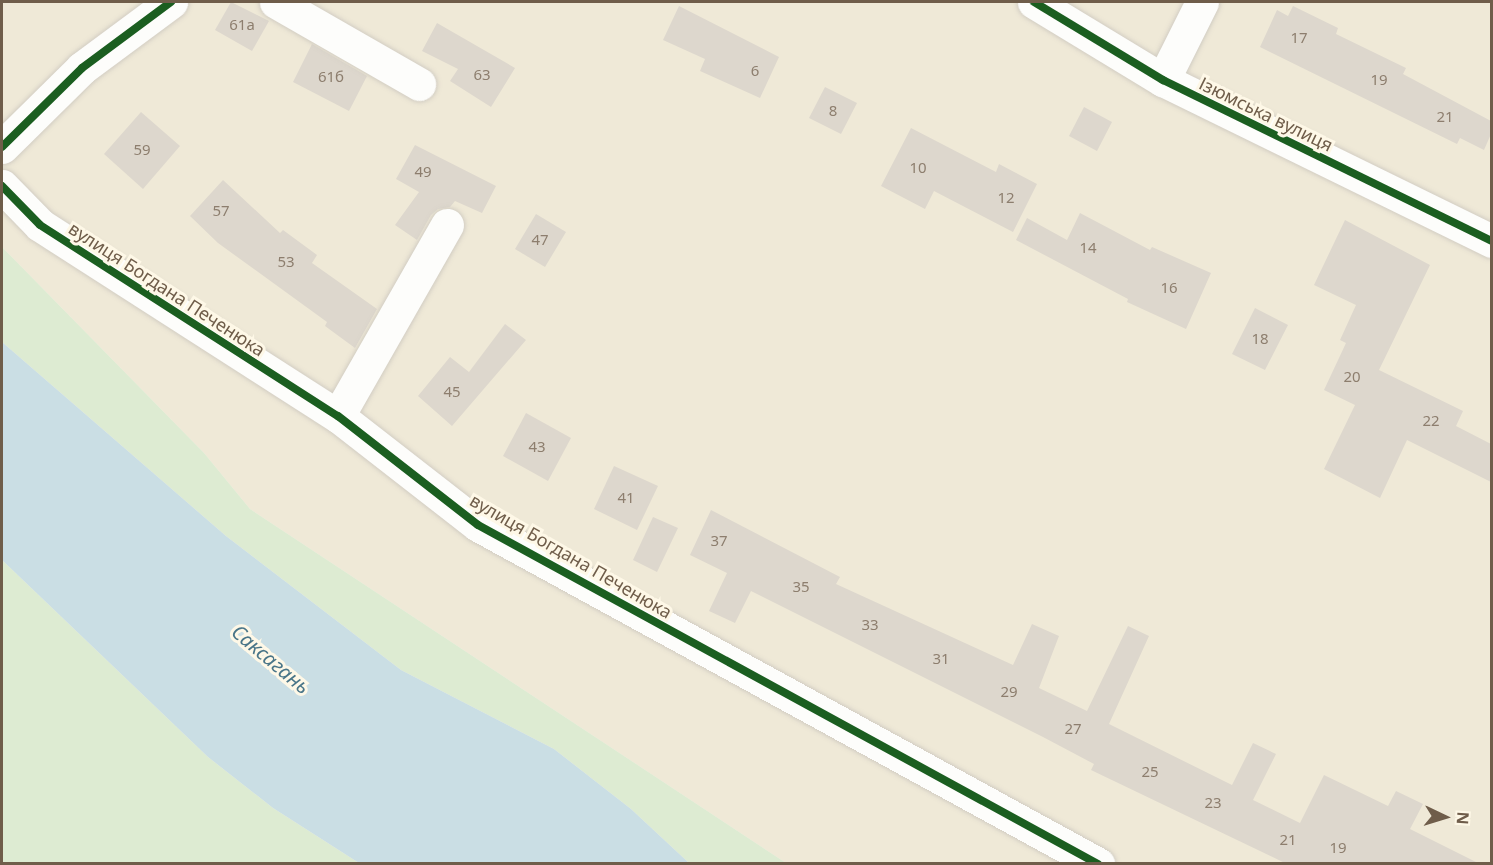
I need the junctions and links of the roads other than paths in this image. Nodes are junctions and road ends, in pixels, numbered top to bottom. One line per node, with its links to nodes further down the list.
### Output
1 (171, 2): 7 (street)
2 (276, 2): 6 (street)
3 (1034, 2): 5 (street, Ізюмська вулиця)
4 (1202, 2): 5 (street)
5 (1163, 80): 10 (street, Ізюмська вулиця)
6 (419, 84)
7 (2, 147)
8 (2, 186): 11 (street, вулиця Богдана Печенюка)
9 (447, 225): 11 (street)
10 (1491, 242)
11 (338, 416): 12 (street, вулиця Богдана Печенюка)
12 (1098, 864)

